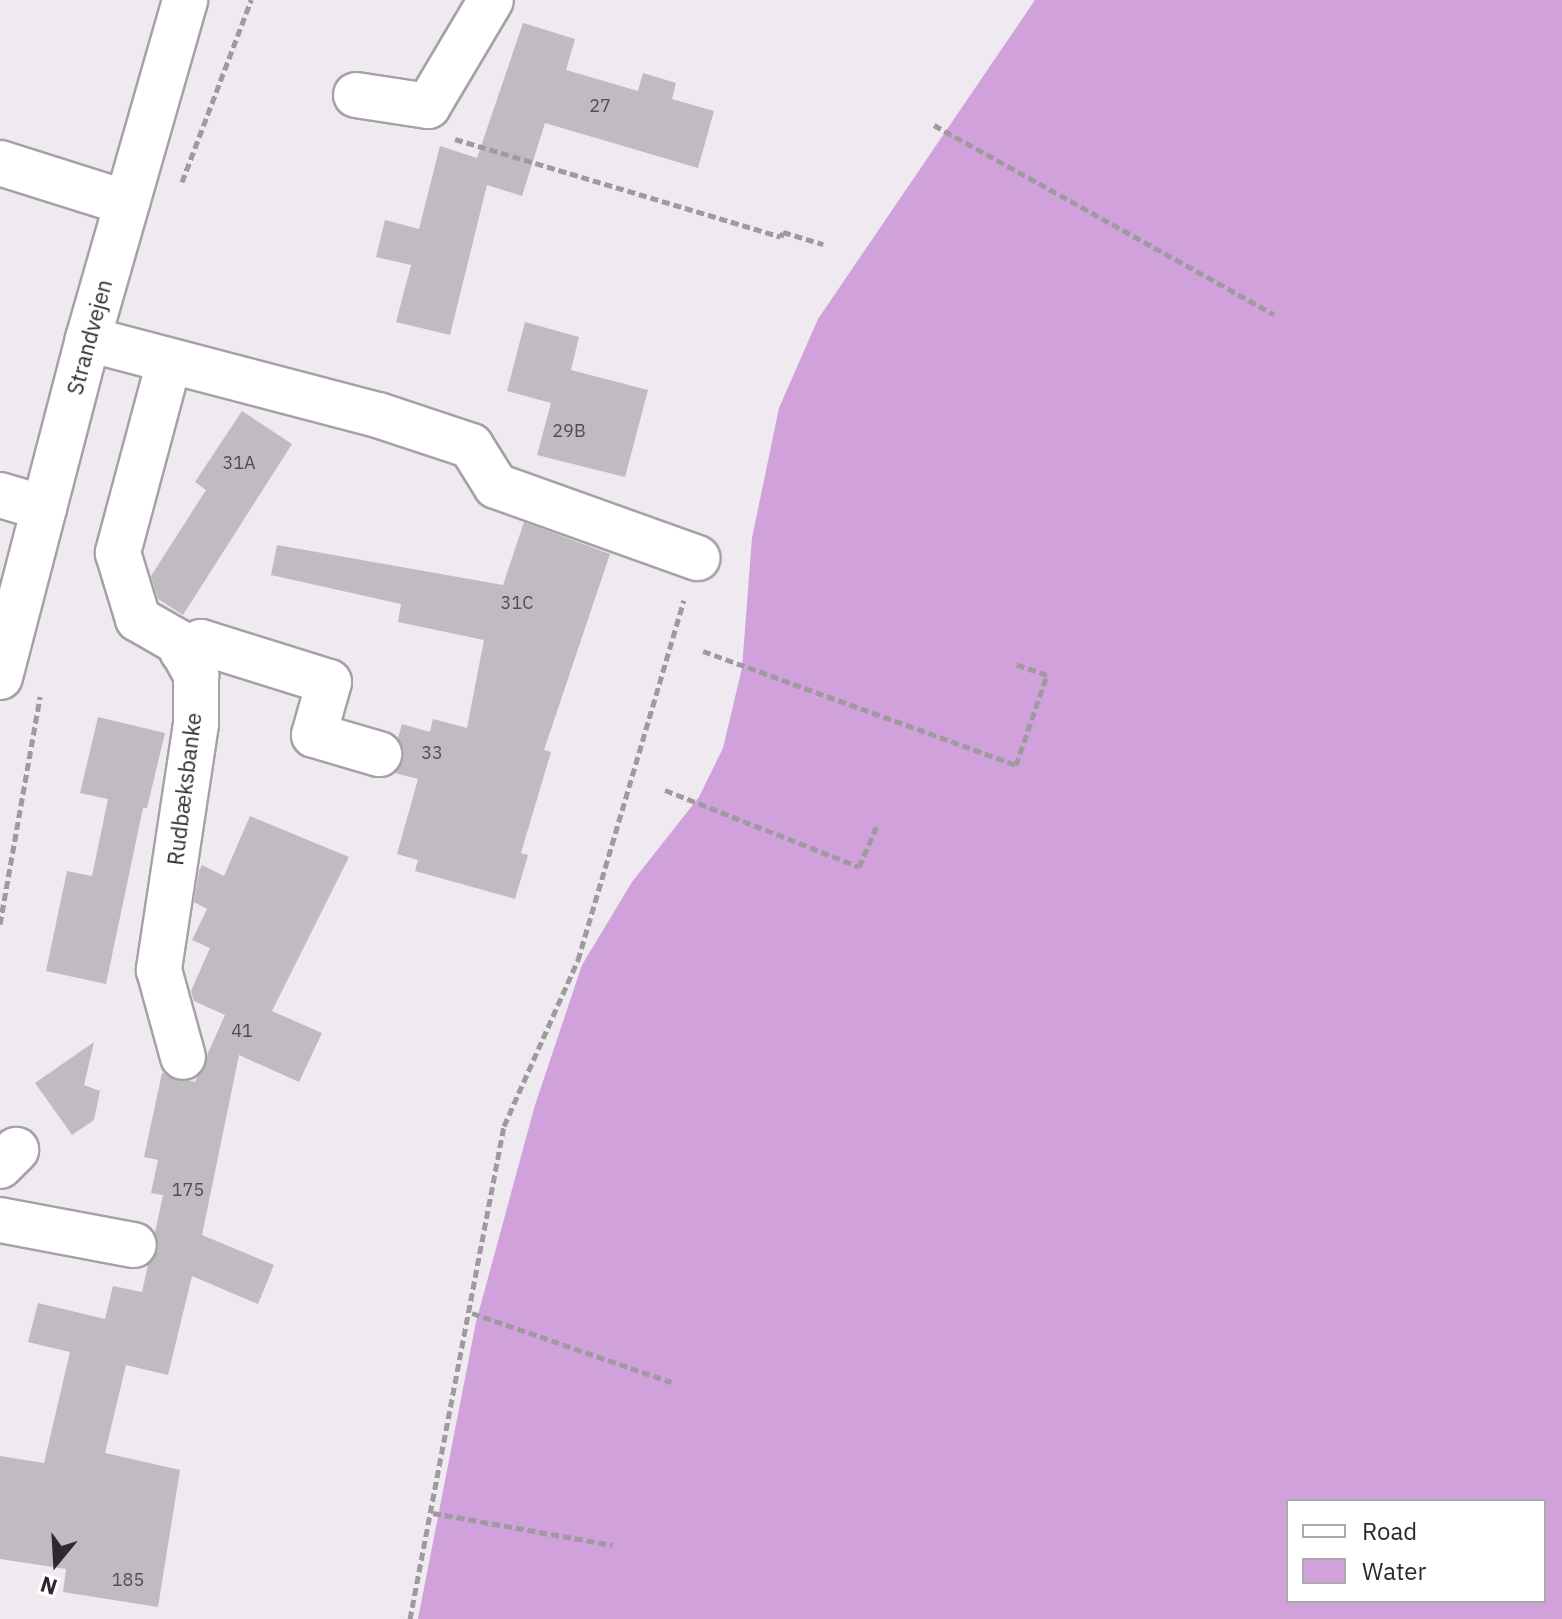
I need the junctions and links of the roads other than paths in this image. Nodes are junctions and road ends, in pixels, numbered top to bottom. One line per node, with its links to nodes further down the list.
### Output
1 (185, 0): 5 (street, Strandvejen)
2 (491, 0): 3 (street)
3 (356, 95)
4 (0, 163): 5 (street)
5 (127, 203): 6 (street, Strandvejen)
6 (88, 339): 7 (street); 9 (street, Strandvejen)
7 (169, 362): 10 (street); 11 (street)
8 (0, 495): 9 (street)
9 (44, 508): 12 (street, Strandvejen)
10 (697, 558)
11 (182, 651): 13 (street); 14 (street, Rudbæksbanke)
12 (0, 677)
13 (379, 754)
14 (183, 1057)
15 (0, 1220): 16 (street)
16 (134, 1245)

